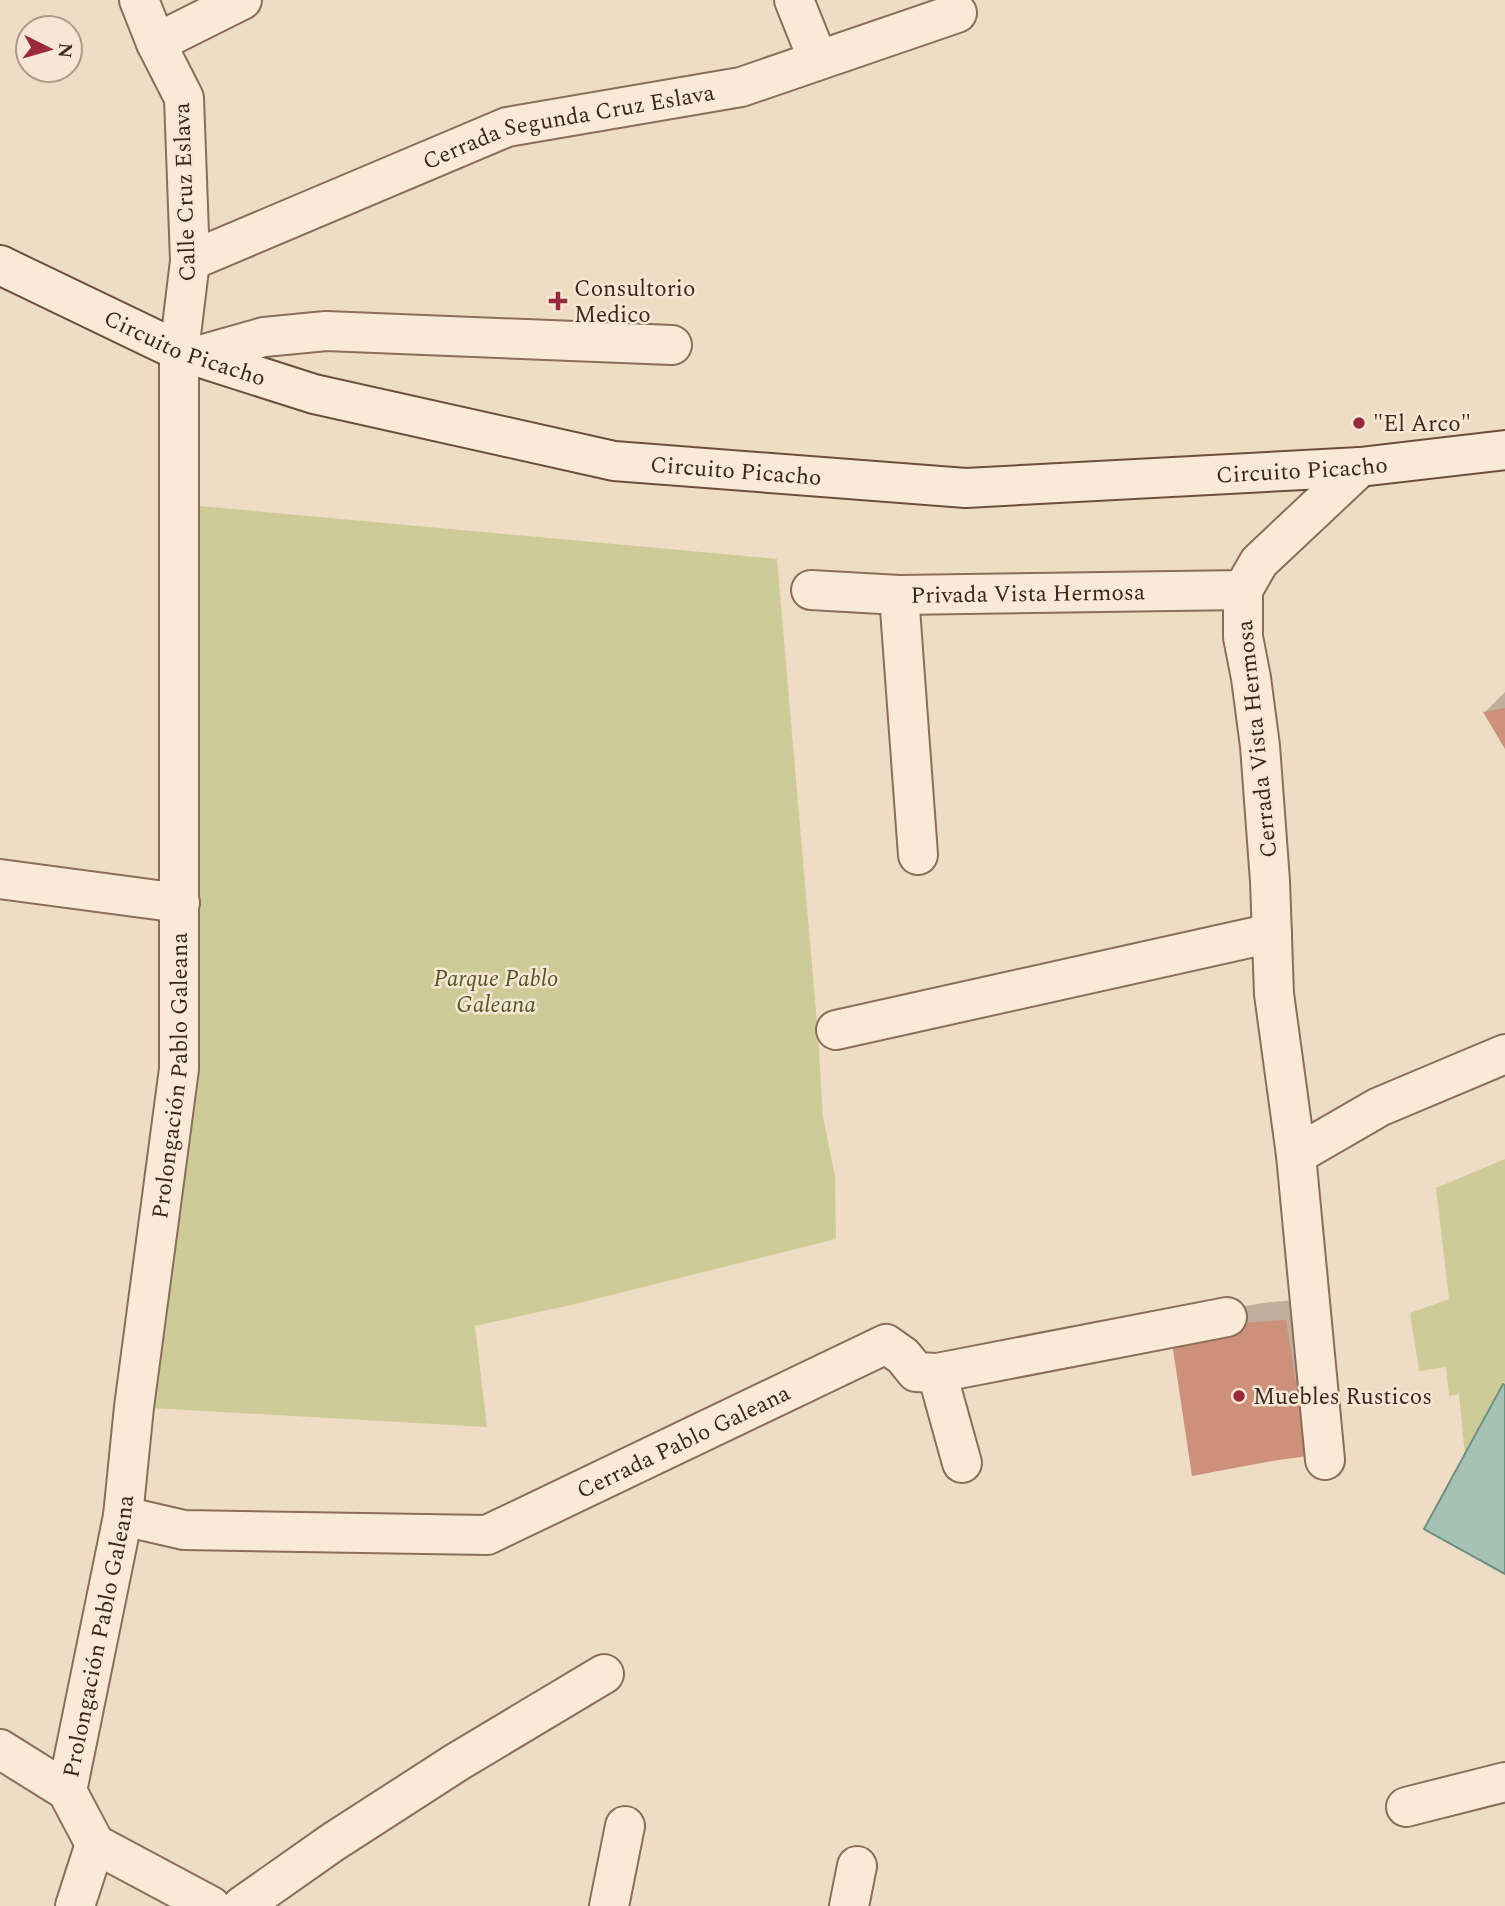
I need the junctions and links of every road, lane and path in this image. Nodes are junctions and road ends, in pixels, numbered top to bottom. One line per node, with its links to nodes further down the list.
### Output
1 (139, 0): 5 (street, Calle Cruz Eslava)
2 (242, 0): 5 (street)
3 (793, 0): 6 (street)
4 (957, 13): 6 (street, Cerrada Segunda Cruz Eslava)
5 (156, 43): 7 (street, Calle Cruz Eslava)
6 (818, 60): 7 (street, Cerrada Segunda Cruz Eslava)
7 (190, 261): 10 (street, Calle Cruz Eslava)
8 (0, 265): 10 (street, Circuito Picacho)
9 (673, 345): 10 (street)
10 (188, 354): 12 (street, Circuito Picacho); 18 (street, Prolongación Pablo Galeana)
11 (1505, 450): 12 (street, Circuito Picacho)
12 (1360, 467): 14 (street, Cerrada Vista Hermosa)
13 (811, 590): 15 (street, Privada Vista Hermosa)
14 (1244, 590): 15 (street, Privada Vista Hermosa); 19 (street, Cerrada Vista Hermosa)
15 (899, 595): 16 (street)
16 (918, 855)
17 (0, 879): 18 (street)
18 (180, 903): 27 (street, Prolongación Pablo Galeana)
19 (1272, 933): 20 (street); 22 (street, Cerrada Vista Hermosa)
20 (836, 1030)
21 (1505, 1054): 22 (street)
22 (1296, 1155): 25 (street, Cerrada Vista Hermosa)
23 (1227, 1317): 24 (street)
24 (937, 1373): 26 (street); 27 (street, Cerrada Pablo Galeana)
25 (1325, 1460)
26 (962, 1464)
27 (123, 1516): 31 (street, Prolongación Pablo Galeana)
28 (604, 1674): 38 (street)
29 (0, 1749): 31 (street)
30 (1505, 1782): 32 (street)
31 (67, 1791): 34 (street)
32 (1405, 1807)
33 (625, 1826): 39 (street)
34 (95, 1844): 36 (street); 37 (street)
35 (858, 1866): 40 (street)
36 (75, 1906)
37 (211, 1906)
38 (242, 1906)
39 (609, 1906)
40 (849, 1906)

